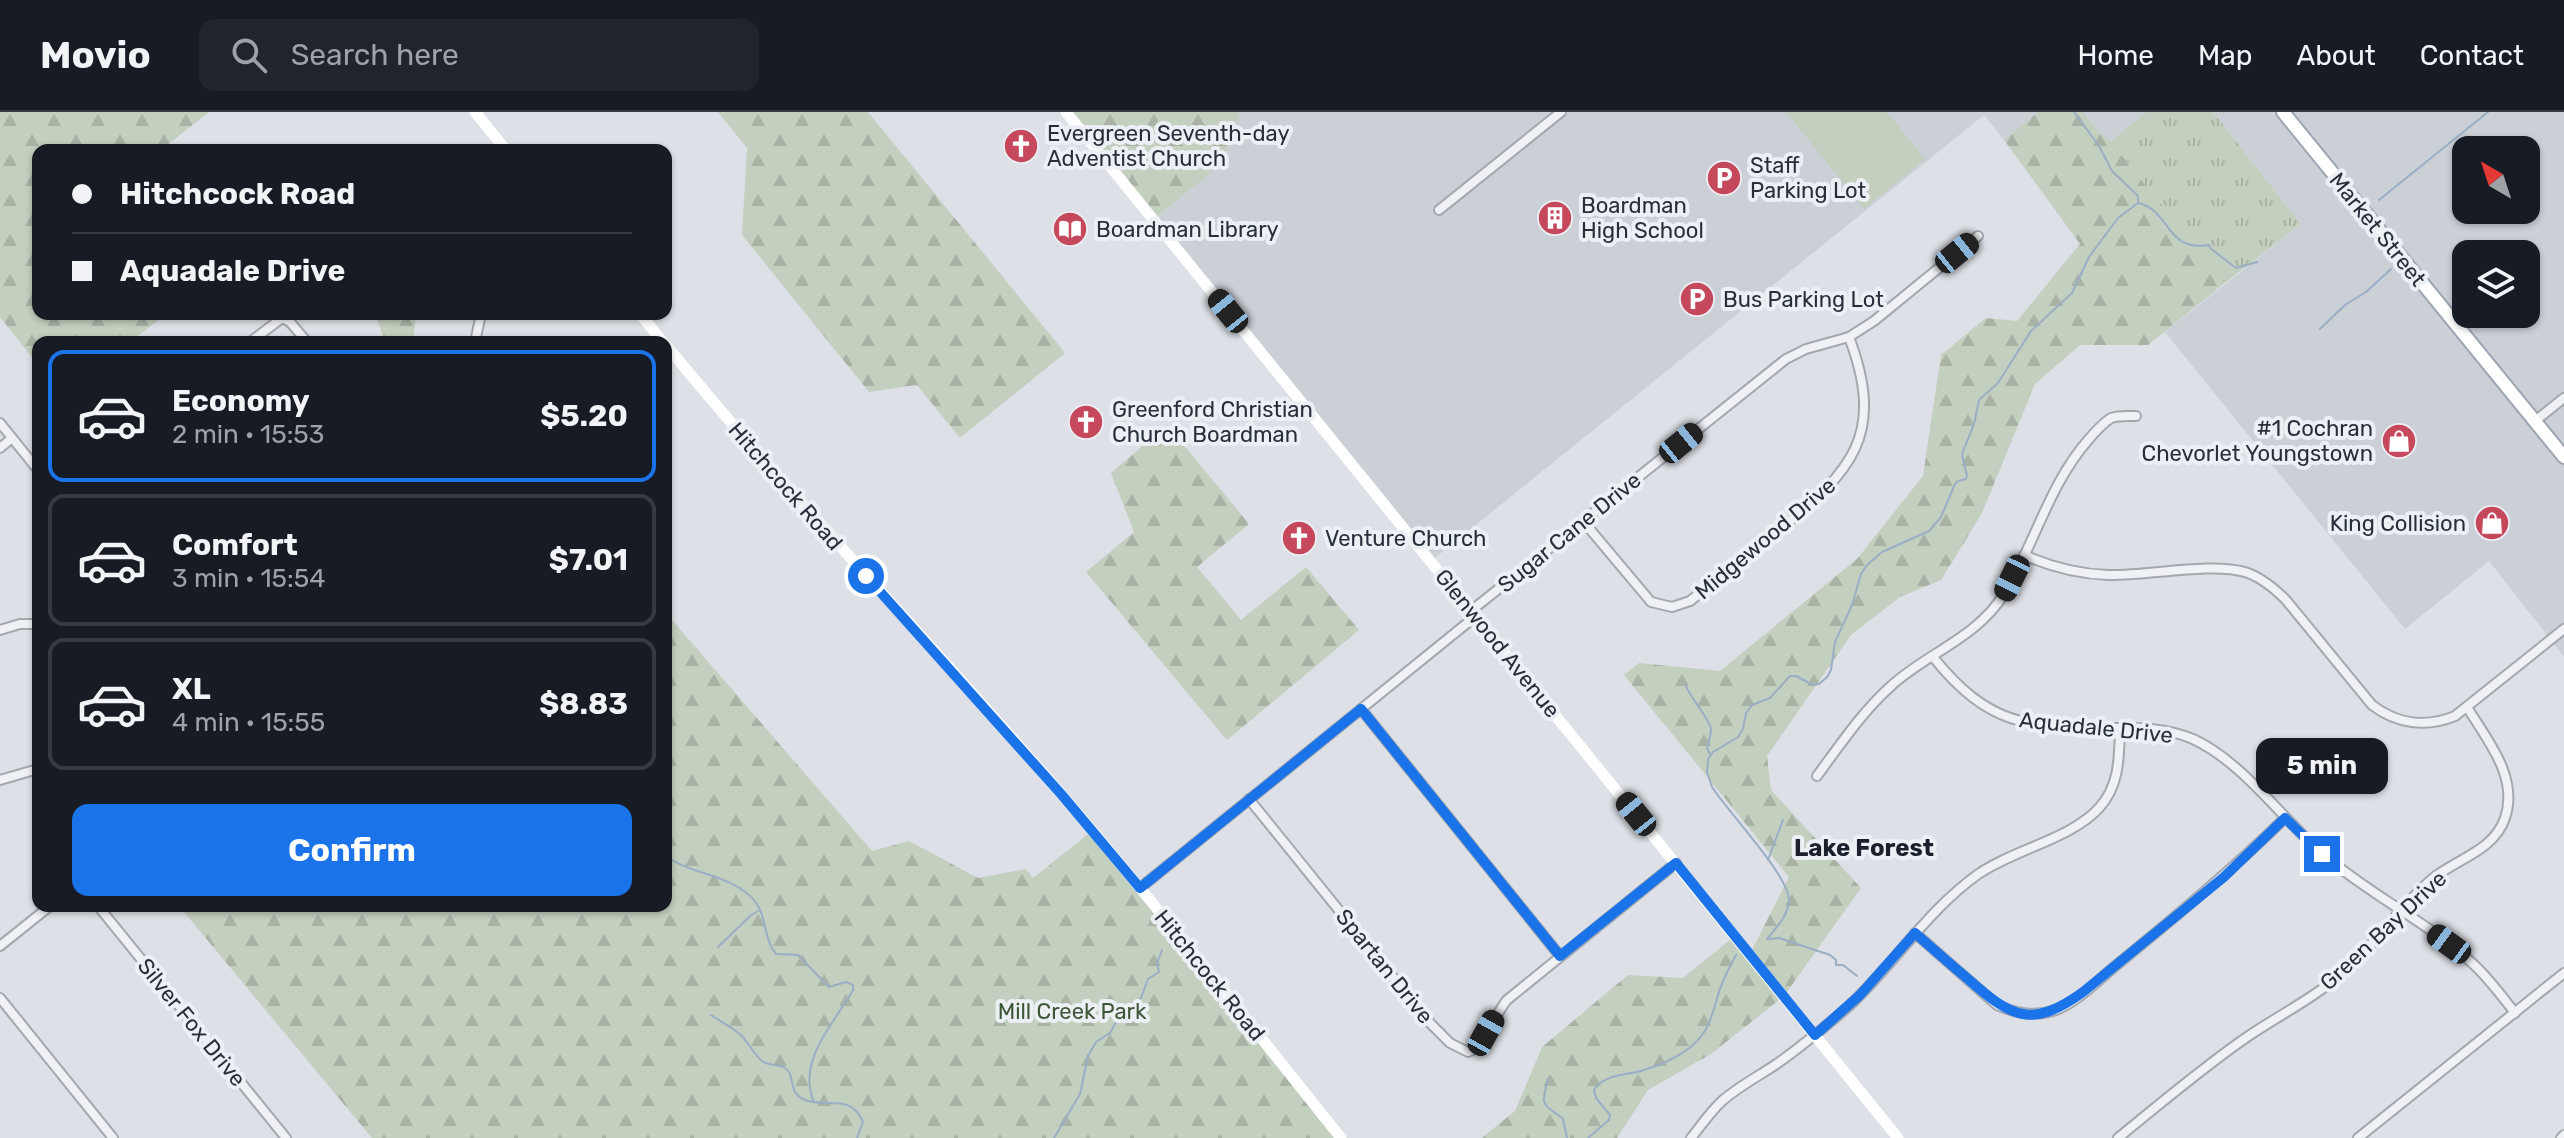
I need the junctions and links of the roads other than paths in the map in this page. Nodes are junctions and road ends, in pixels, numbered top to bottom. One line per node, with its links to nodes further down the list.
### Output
1 (475, 112): 5 (street)
2 (1066, 112): 26 (street, Glenwood Avenue)
3 (1561, 112): 6 (street)
4 (2283, 112): 18 (main road, Market Street)
5 (501, 144)
6 (1439, 210)
7 (1978, 236): 14 (street, Sugar Cane Drive)
8 (279, 320): 11 (street)
9 (286, 320): 12 (street)
10 (645, 320): 13 (street, Hitchcock Road)
11 (258, 336)
12 (302, 336)
13 (658, 336)
14 (1849, 337): 24 (street, Sugar Cane Drive); 24 (street, Midgewood Drive)
15 (672, 352): 40 (street, Hitchcock Road)
16 (2564, 398): 18 (street)
17 (2136, 416): 25 (street)
18 (2535, 421): 22 (main road, Market Street)
19 (0, 423): 20 (street)
20 (12, 438): 21 (street); 23 (street)
21 (0, 448)
22 (2564, 457)
23 (32, 463)
24 (1583, 521): 26 (street, Sugar Cane Drive)
25 (2024, 555): 30 (street); 31 (street)
26 (1474, 613): 32 (street, Sugar Cane Drive); 39 (street, Glenwood Avenue)
27 (32, 624): 29 (street)
28 (2564, 629): 31 (street)
29 (0, 630)
30 (1933, 657): 33 (street, Aquadale Drive); 35 (street)
31 (2467, 707): 41 (street, Green Bay Drive)
32 (1361, 709): 37 (street, Sugar Cane Drive); 46 (street)
33 (2120, 728): 38 (street, Aquadale Drive); 44 (street)
34 (32, 771): 36 (street)
35 (1817, 776)
36 (0, 780)
37 (1249, 799): 40 (street, Sugar Cane Drive); 46 (street, Spartan Drive)
38 (2285, 818): 41 (street, Aquadale Drive); 44 (street)
39 (1676, 863): 46 (street, Spartan Drive); 50 (street, Glenwood Avenue)
40 (1140, 888): 54 (street, Hitchcock Road)
41 (2401, 910): 49 (street, Aquadale Drive); 56 (street, Green Bay Drive)
42 (42, 912): 45 (street)
43 (103, 912): 53 (street, Silver Fox Drive)
44 (1915, 933): 50 (street)
45 (0, 946)
46 (1560, 956)
47 (2564, 973): 49 (street)
48 (0, 998): 52 (street)
49 (2515, 1013): 57 (street)
50 (1815, 1035): 51 (street); 55 (street, Glenwood Avenue)
51 (1696, 1136)
52 (113, 1138)
53 (286, 1138)
54 (1341, 1138)
55 (1898, 1138)
56 (2118, 1138)
57 (2358, 1138)

